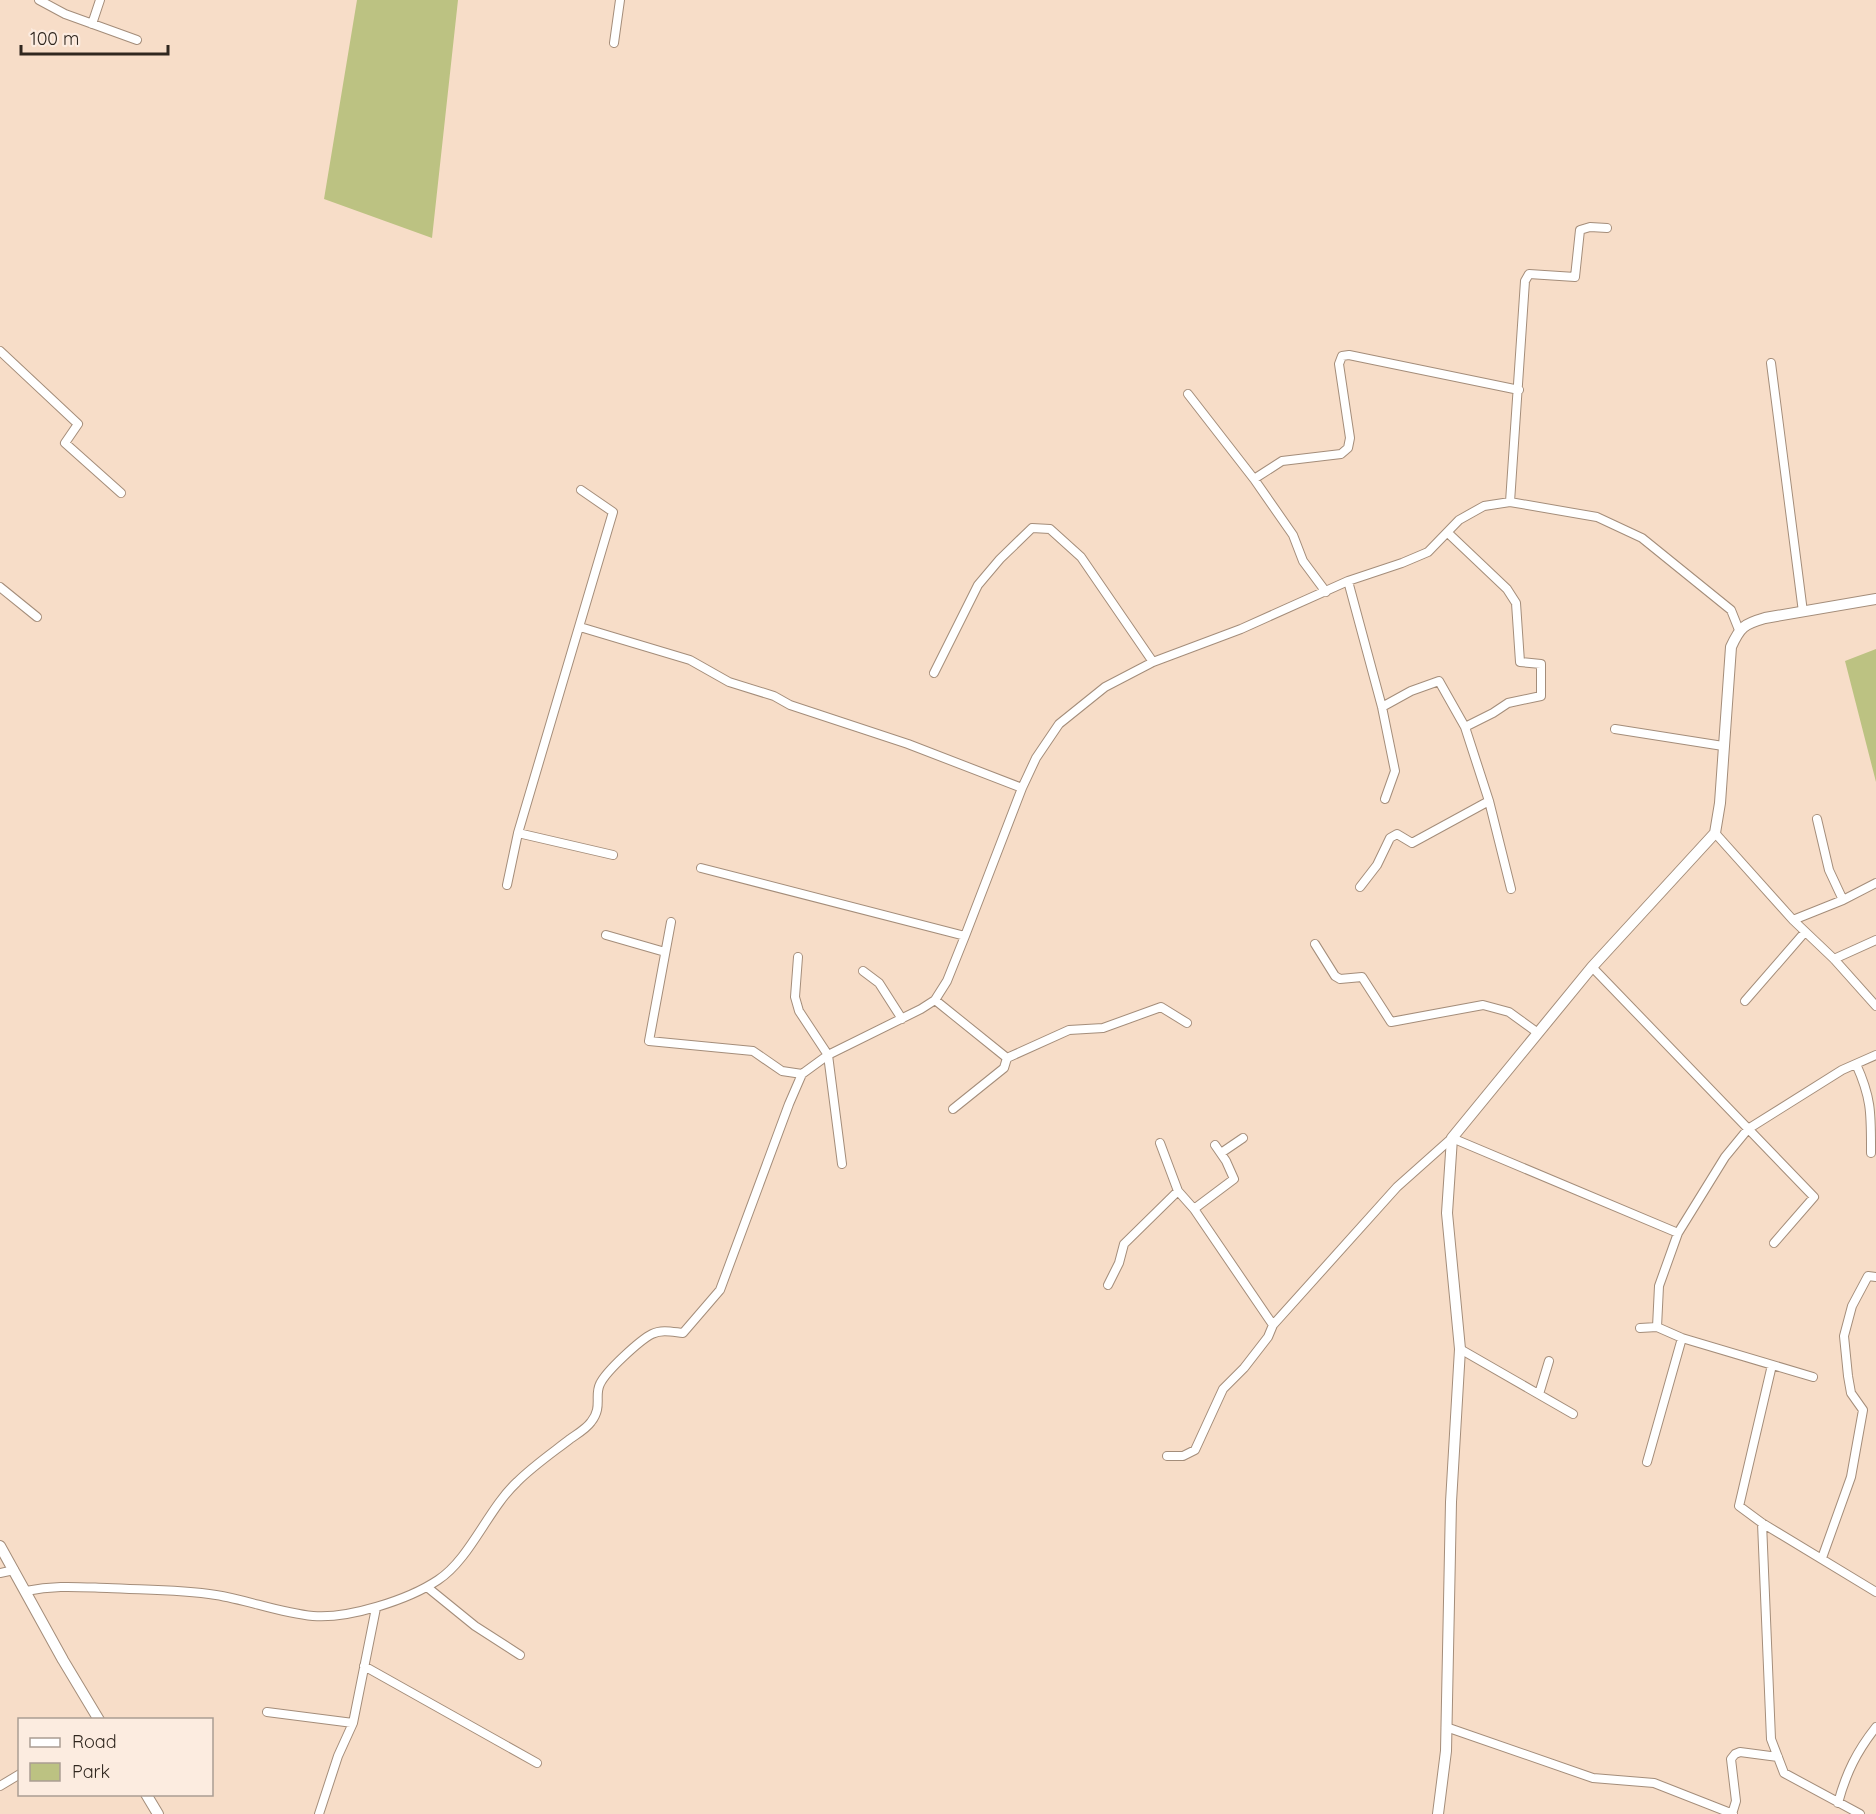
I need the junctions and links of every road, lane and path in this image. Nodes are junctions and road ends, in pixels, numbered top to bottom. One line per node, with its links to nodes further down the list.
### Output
1 (39, 0): 4 (street)
2 (100, 0): 4 (street)
3 (620, 0): 6 (street)
4 (92, 24): 5 (street)
5 (137, 40)
6 (614, 42)
7 (1607, 228): 10 (street)
8 (0, 351): 14 (street)
9 (1771, 363): 21 (street)
10 (1519, 390): 12 (street); 15 (street)
11 (1188, 394): 12 (street)
12 (1254, 479): 19 (street)
13 (581, 490): 23 (street)
14 (121, 493)
15 (1510, 502): 16 (street); 24 (street)
16 (1448, 533): 17 (street); 28 (street)
17 (1348, 581): 19 (street); 27 (street)
18 (0, 587): 22 (street)
19 (1326, 592): 25 (street)
20 (1876, 599): 21 (street)
21 (1803, 612): 24 (street)
22 (37, 617)
23 (580, 627): 31 (street); 35 (street)
24 (1739, 630): 30 (street)
25 (1153, 662): 26 (street); 31 (street)
26 (934, 673)
27 (1382, 706): 28 (street); 32 (street)
28 (1465, 727): 33 (street)
29 (1615, 729): 30 (street)
30 (1723, 746): 36 (street)
31 (1022, 788): 48 (street)
32 (1385, 799)
33 (1489, 801): 41 (street); 42 (street)
34 (1817, 819): 43 (street)
35 (518, 833): 37 (street); 40 (street)
36 (1715, 833): 44 (street); 54 (street)
37 (613, 855)
38 (701, 868): 48 (street)
39 (1876, 883): 43 (street)
40 (507, 885)
41 (1360, 888)
42 (1511, 889)
43 (1843, 900): 44 (street)
44 (1793, 920): 46 (street)
45 (671, 922): 51 (street)
46 (1805, 932): 53 (street); 57 (street)
47 (606, 935): 51 (street)
48 (965, 936): 56 (street)
49 (1876, 940): 53 (street)
50 (1315, 944): 61 (street)
51 (665, 952): 66 (street)
52 (798, 957): 62 (street)
53 (1834, 959): 58 (street)
54 (1592, 967): 61 (street); 68 (street)
55 (863, 971): 59 (street)
56 (935, 1000): 59 (street); 64 (street)
57 (1745, 1001)
58 (1876, 1006)
59 (902, 1019): 62 (street)
60 (1187, 1023): 64 (street)
61 (1538, 1033): 70 (street)
62 (828, 1055): 66 (street); 75 (street)
63 (1876, 1055): 65 (street)
64 (1007, 1058): 67 (street)
65 (1856, 1064): 68 (street); 74 (street)
66 (802, 1074): 99 (street)
67 (953, 1109)
68 (1749, 1129): 78 (street); 79 (street)
69 (1243, 1138): 73 (street)
70 (1452, 1138): 78 (street); 82 (street); 86 (street)
71 (1160, 1143): 76 (street)
72 (1215, 1145): 73 (street)
73 (1221, 1153): 77 (street)
74 (1870, 1153)
75 (842, 1164)
76 (1178, 1191): 77 (street); 81 (street)
77 (1194, 1209): 82 (street)
78 (1678, 1233): 84 (street)
79 (1774, 1243)
80 (1876, 1277): 96 (street)
81 (1108, 1285)
82 (1273, 1325): 92 (street)
83 (1640, 1328): 84 (street)
84 (1657, 1328): 85 (street)
85 (1683, 1338): 88 (street); 93 (street)
86 (1460, 1349): 90 (street); 108 (street)
87 (1549, 1362): 90 (street)
88 (1772, 1365): 89 (street); 94 (street)
89 (1813, 1377)
90 (1539, 1394): 91 (street)
91 (1573, 1414)
92 (1167, 1456)
93 (1647, 1462)
94 (1761, 1523): 96 (street); 110 (street)
95 (0, 1546): 97 (street)
96 (1822, 1558): 101 (street)
97 (15, 1570): 98 (street); 100 (street)
98 (0, 1573)
99 (427, 1587): 102 (street); 103 (street)
100 (26, 1591): 102 (street); 106 (street)
101 (1876, 1592)
102 (376, 1608): 104 (street)
103 (520, 1655)
104 (364, 1666): 107 (street); 111 (street)
105 (267, 1712): 107 (street)
106 (98, 1718)
107 (353, 1724): 117 (street)
108 (1446, 1727): 118 (street); 119 (street)
109 (1876, 1727): 115 (street)
110 (1778, 1757): 115 (street); 119 (street)
111 (537, 1763)
112 (18, 1775): 113 (street)
113 (0, 1786)
114 (147, 1796): 116 (street)
115 (1838, 1803): 120 (street)
116 (158, 1814)
117 (319, 1814)
118 (1438, 1814)
119 (1732, 1814)
120 (1860, 1814)

